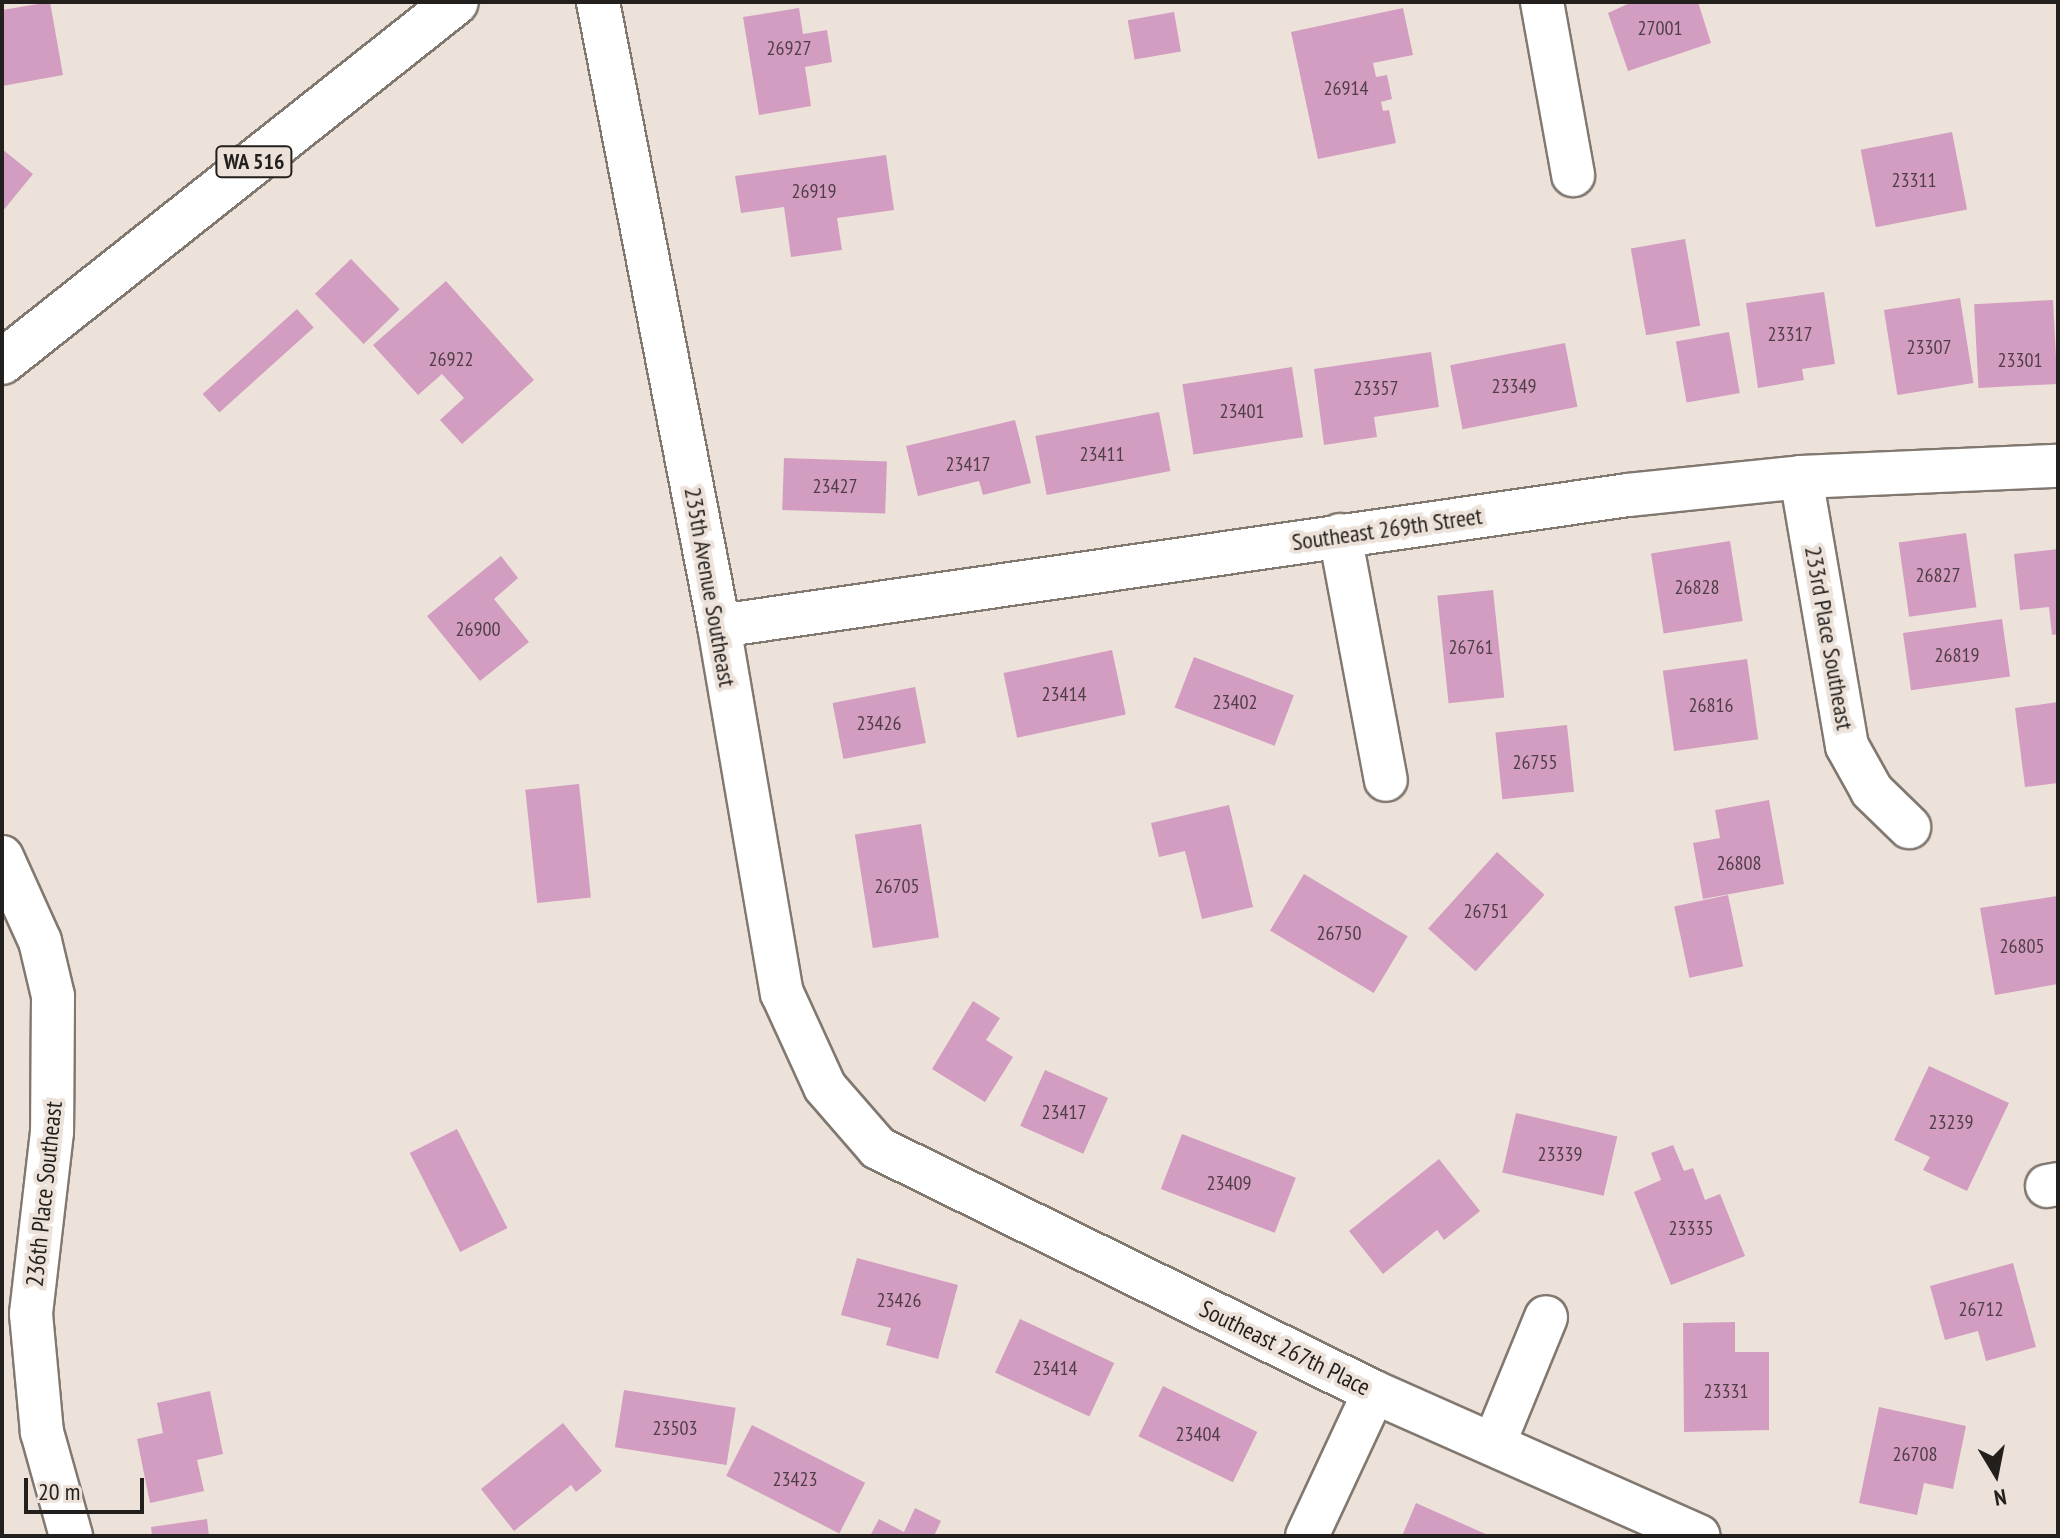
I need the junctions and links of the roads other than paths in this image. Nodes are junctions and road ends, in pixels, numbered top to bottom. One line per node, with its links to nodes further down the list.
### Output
1 (456, 2): 5 (main road, WA 516)
2 (598, 2): 9 (street, 235th Avenue Southeast)
3 (1542, 2): 4 (street)
4 (1573, 175)
5 (2, 362)
6 (2058, 466): 7 (street, Southeast 269th Street)
7 (1801, 477): 8 (street, Southeast 269th Street); 11 (street, 233rd Place Southeast)
8 (1340, 535): 9 (street, Southeast 269th Street); 10 (street)
9 (719, 626): 13 (street, 235th Avenue Southeast)
10 (1386, 780)
11 (1909, 827)
12 (2, 857): 17 (street, 236th Place Southeast)
13 (878, 1148): 15 (street, Southeast 267th Place)
14 (1546, 1317): 16 (street)
15 (1374, 1392): 16 (street, Southeast 267th Place); 18 (street)
16 (1494, 1444): 19 (street, Southeast 267th Place)
17 (71, 1536)
18 (1307, 1536)
19 (1699, 1536)

